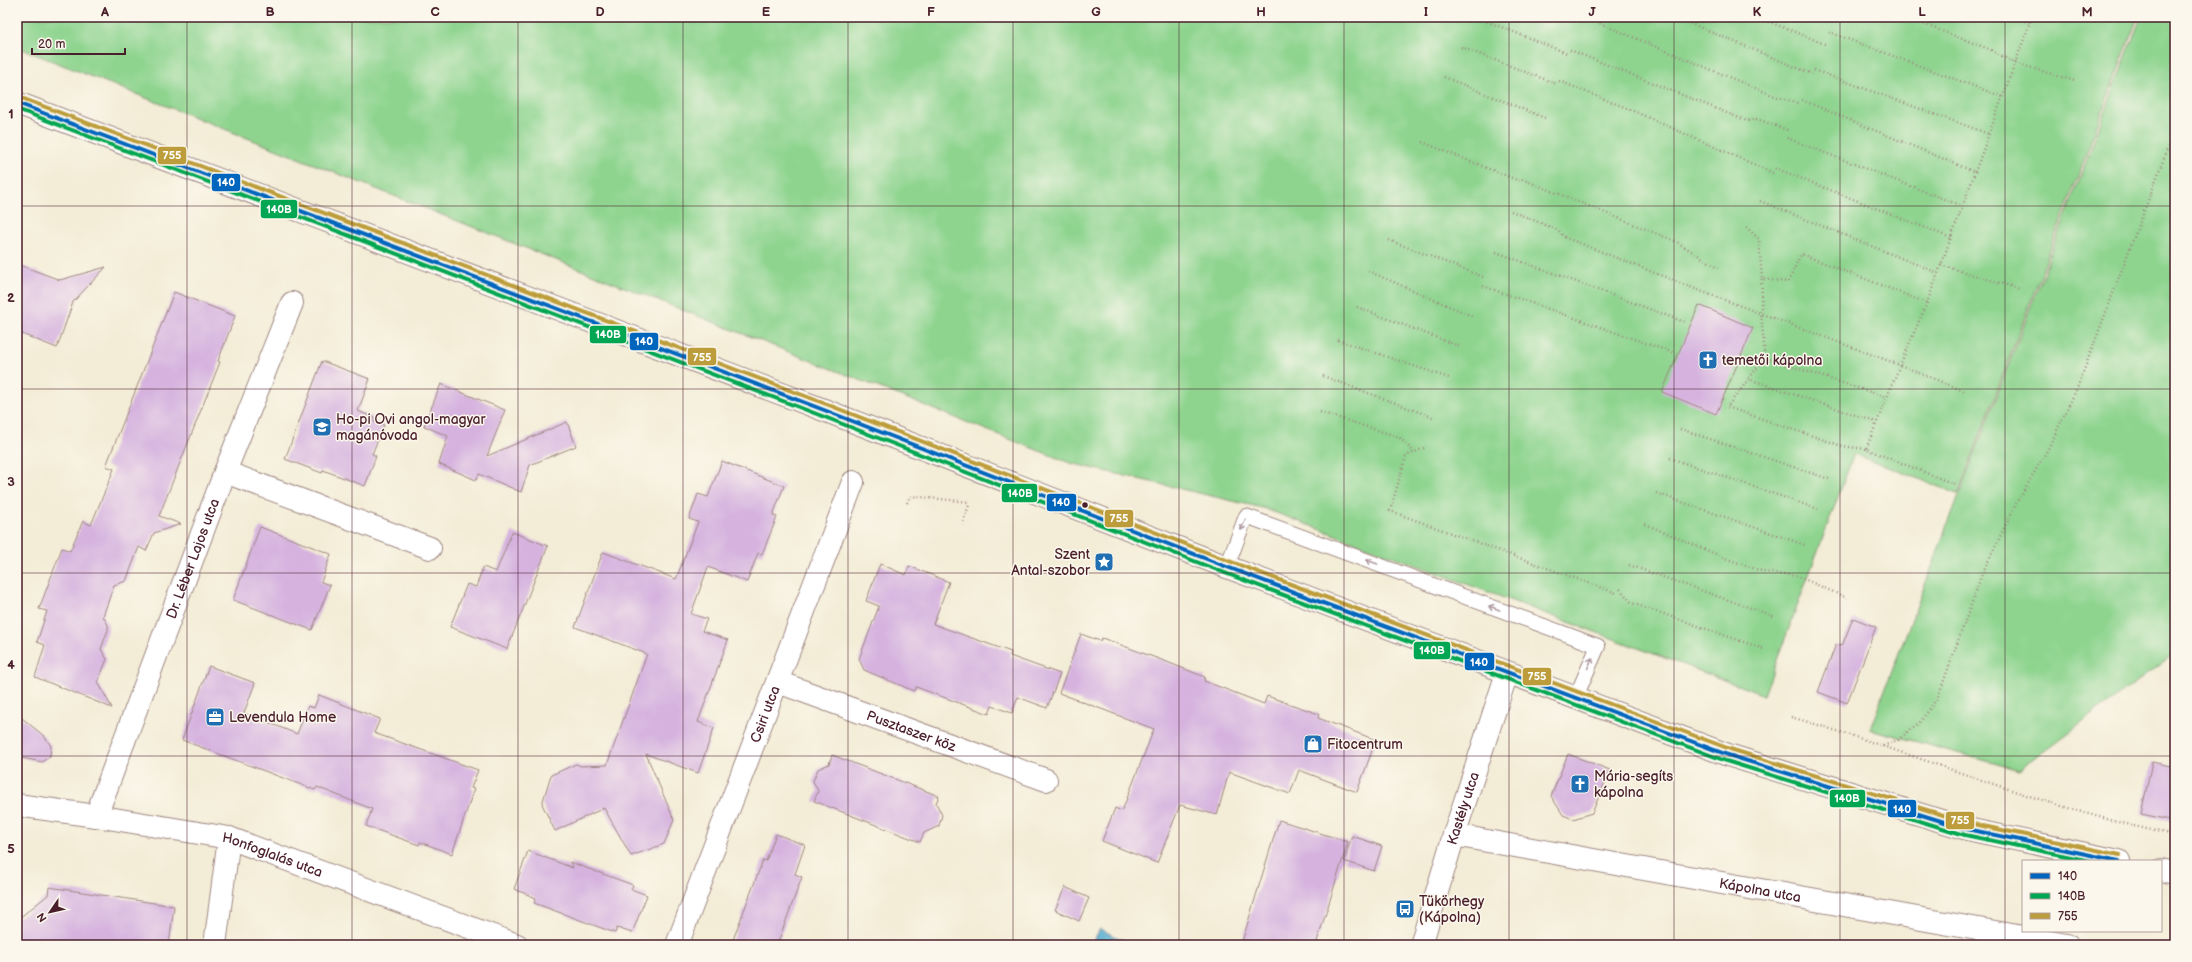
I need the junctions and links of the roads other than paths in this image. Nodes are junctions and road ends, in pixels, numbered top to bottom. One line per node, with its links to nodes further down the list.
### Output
1 (17, 102): 6 (street)
2 (292, 303): 3 (street, Dr. Léber Lajos utca)
3 (225, 472): 5 (street); 12 (street, Dr. Léber Lajos utca)
4 (853, 482): 8 (street, Csiri utca)
5 (430, 548)
6 (1227, 567): 7 (street); 9 (lane, one-way to 6)
7 (1507, 673): 9 (street); 13 (street, Kastély utca)
8 (778, 682): 10 (street, Pusztaszer köz); 20 (street, Csiri utca)
9 (1574, 699): 15 (street)
10 (1046, 780)
11 (17, 805): 12 (street, Honfoglalás utca)
12 (96, 816): 14 (street, Honfoglalás utca)
13 (1454, 835): 21 (street, Kastély utca); 22 (street, Kápolna utca)
14 (229, 838): 18 (street); 19 (street, Honfoglalás utca)
15 (2114, 860)
16 (2162, 870): 17 (street)
17 (2175, 873)
18 (216, 945)
19 (517, 945)
20 (676, 945)
21 (1421, 945)
22 (2066, 945)

